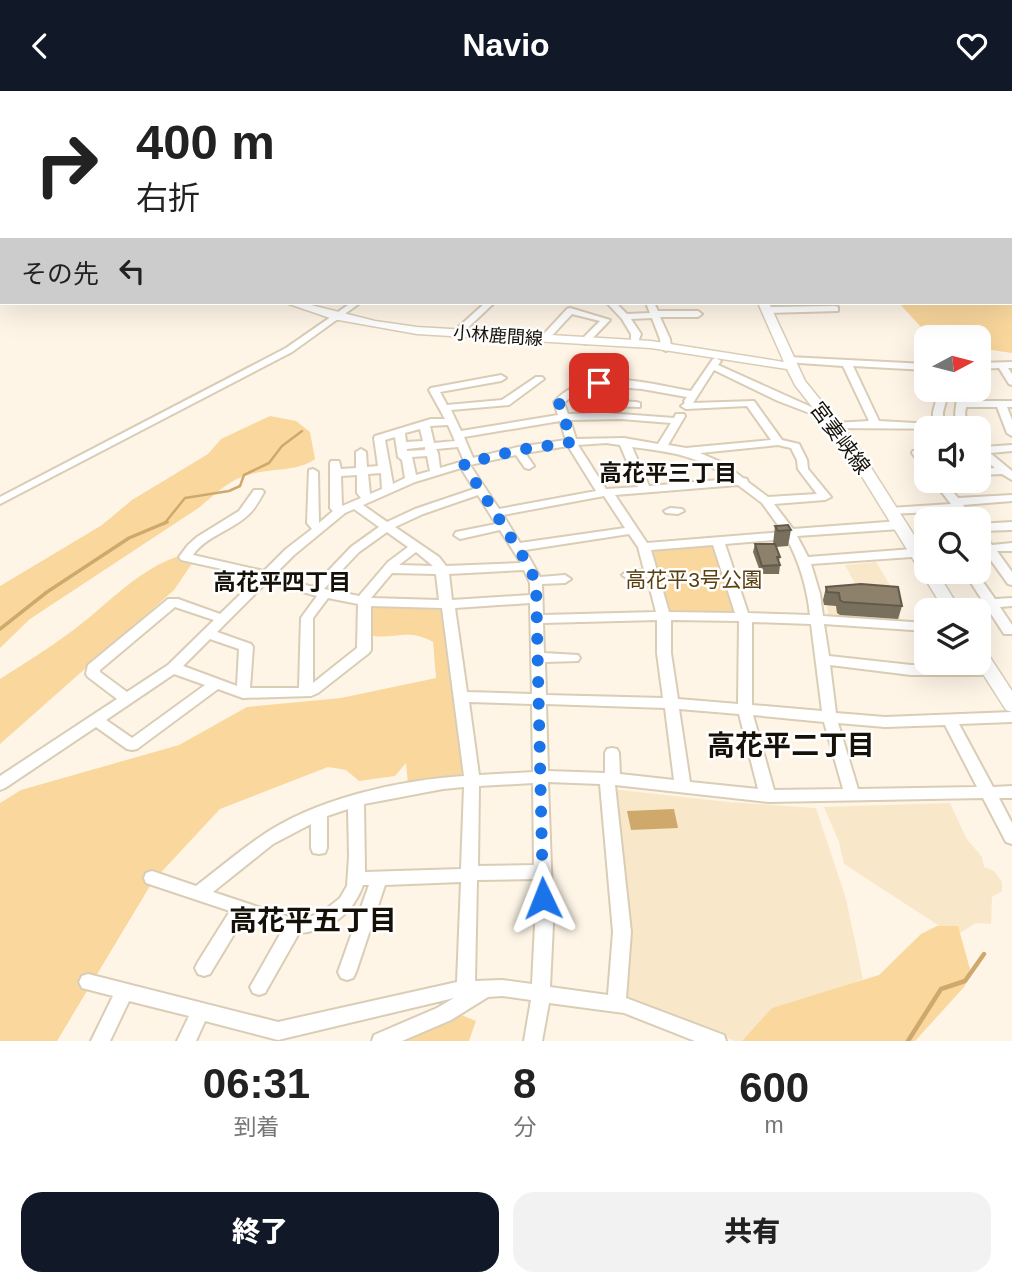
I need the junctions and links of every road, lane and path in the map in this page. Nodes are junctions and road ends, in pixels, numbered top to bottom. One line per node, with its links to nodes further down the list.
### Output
1 (298, 305): 10 (main road, 小林鹿間線)
2 (353, 305): 10 (street)
3 (488, 305): 12 (street)
4 (613, 305): 11 (street)
5 (651, 305): 9 (street)
6 (765, 306): 7 (street); 18 (main road, 宮妻峡線)
7 (835, 309)
8 (698, 314): 9 (street)
9 (654, 315): 11 (street); 16 (street)
10 (336, 317): 12 (main road, 小林鹿間線); 77 (street)
11 (625, 317): 15 (street)
12 (456, 334): 13 (main road, 小林鹿間線)
13 (544, 339): 14 (main road, 小林鹿間線); 14 (street)
14 (585, 341): 15 (main road, 小林鹿間線)
15 (634, 343): 16 (main road, 小林鹿間線)
16 (666, 348): 17 (main road, 小林鹿間線)
17 (716, 361): 18 (main road, 小林鹿間線); 27 (street); 36 (street)
18 (790, 363): 19 (street); 36 (main road, 宮妻峡線)
19 (847, 363): 21 (street); 39 (street)
20 (1007, 365): 24 (street)
21 (914, 366)
22 (501, 378): 32 (street)
23 (539, 379): 32 (street)
24 (1012, 382)
25 (640, 387): 27 (street); 33 (street); 35 (street)
26 (755, 389): 28 (street)
27 (694, 394): 31 (street)
28 (750, 403): 31 (street); 45 (street)
29 (961, 404): 30 (street); 34 (street)
30 (1007, 404): 43 (street)
31 (686, 406): 37 (street)
32 (444, 408): 38 (street)
33 (635, 410): 35 (street); 37 (street)
34 (960, 416)
35 (562, 417): 46 (street); 48 (street)
36 (830, 420): 39 (street); 83 (main road, 宮妻峡線)
37 (677, 421): 49 (street)
38 (452, 422): 40 (street); 46 (street)
39 (875, 423): 41 (street)
40 (424, 424): 42 (street); 50 (street)
41 (914, 426)
42 (399, 431): 56 (street); 59 (street)
43 (1012, 433)
44 (797, 435): 45 (street)
45 (777, 439): 54 (street); 78 (street)
46 (460, 440): 50 (street); 58 (street)
47 (624, 441): 48 (street); 49 (street); 67 (street)
48 (571, 442): 53 (street); 73 (street)
49 (662, 446): 54 (street)
50 (430, 448): 56 (street); 63 (street)
51 (1012, 448): 52 (street)
52 (991, 449)
53 (518, 450): 58 (street); 60 (street)
54 (686, 451): 66 (street)
55 (361, 452): 61 (street)
56 (402, 452): 59 (street); 65 (street)
57 (991, 460): 64 (street)
58 (467, 463): 63 (street); 70 (street)
59 (383, 464): 61 (street); 69 (street)
60 (529, 466)
61 (361, 471): 68 (street); 75 (street)
62 (313, 472): 71 (street)
63 (436, 472): 65 (street)
64 (1008, 474)
65 (411, 480): 69 (street)
66 (743, 481): 67 (street); 78 (street)
67 (644, 488): 73 (street)
68 (336, 489): 71 (street); 82 (street)
69 (388, 489): 75 (street)
70 (482, 490): 84 (street); 86 (street)
71 (313, 491): 89 (street)
72 (258, 492): 110 (street)
73 (605, 492): 84 (street); 91 (street)
74 (947, 493): 80 (street)
75 (368, 498): 79 (street)
76 (1012, 498): 80 (street)
77 (0, 501)
78 (766, 501): 92 (street)
79 (354, 504): 82 (street); 86 (street)
80 (956, 504): 81 (street); 83 (street)
81 (958, 507)
82 (341, 511): 89 (street)
83 (890, 511): 85 (main road, 宮妻峡線)
84 (497, 513): 87 (street)
85 (900, 525): 92 (street); 95 (main road, 宮妻峡線)
86 (388, 526): 96 (street); 114 (street)
87 (505, 526): 93 (street); 97 (street)
88 (1012, 526): 90 (street)
89 (317, 528): 110 (street)
90 (991, 528)
91 (634, 530): 97 (street); 98 (street)
92 (790, 534): 94 (street); 103 (street)
93 (460, 535)
94 (718, 541): 98 (street); 121 (street)
95 (914, 543)
96 (417, 546): 106 (street); 107 (street)
97 (518, 547): 104 (street)
98 (644, 547): 108 (street)
99 (1012, 547): 100 (street)
100 (991, 548)
101 (914, 553): 103 (street)
102 (991, 554): 105 (street)
103 (804, 561): 124 (street)
104 (529, 566): 107 (street); 112 (street)
105 (1008, 568): 113 (street)
106 (388, 569): 107 (street); 116 (street)
107 (442, 570): 119 (street)
108 (653, 573): 109 (street); 120 (street)
109 (628, 575)
110 (266, 576): 114 (street); 122 (street)
111 (565, 579): 112 (street)
112 (536, 581): 115 (street)
113 (1012, 581)
114 (320, 593): 116 (street); 136 (street)
115 (536, 599): 119 (street); 123 (street)
116 (365, 601): 119 (street); 136 (street)
117 (1012, 601): 118 (street)
118 (991, 603): 126 (street)
119 (447, 604): 137 (street)
120 (664, 616): 121 (street); 123 (street); 140 (street)
121 (744, 617): 124 (street); 142 (street)
122 (223, 619): 127 (street); 138 (street)
123 (537, 619): 128 (street)
124 (816, 619): 125 (street); 130 (street)
125 (914, 626)
126 (1009, 631)
127 (208, 634): 131 (street); 135 (street)
128 (538, 657): 129 (street); 139 (street)
129 (573, 658)
130 (822, 660): 132 (street); 144 (street)
131 (173, 668): 134 (street); 138 (street)
132 (914, 670)
133 (991, 673): 141 (main road)
134 (217, 684): 135 (street); 145 (street)
135 (243, 693): 136 (street)
136 (306, 693)
137 (461, 697): 139 (street); 149 (street)
138 (127, 699): 145 (street)
139 (538, 699): 140 (street); 148 (street)
140 (671, 703): 142 (street); 152 (street)
141 (1012, 706)
142 (745, 711): 144 (street); 156 (street)
143 (1012, 717): 146 (street)
144 (831, 719): 146 (street); 155 (street)
145 (96, 720): 151 (street)
146 (950, 720): 153 (street)
147 (612, 753): 150 (street)
148 (540, 776): 149 (street); 150 (street); 161 (street)
149 (472, 779): 157 (street); 162 (street)
150 (610, 779): 152 (street); 177 (street)
151 (0, 784)
152 (683, 787): 156 (street)
153 (989, 792): 154 (street); 155 (street); 159 (street)
154 (1012, 792)
155 (852, 795): 156 (street)
156 (768, 796)
157 (356, 800): 158 (street); 164 (street)
158 (319, 814): 160 (street); 166 (street)
159 (1012, 838)
160 (319, 848)
161 (542, 872): 162 (street); 176 (street)
162 (469, 874): 165 (street); 173 (street)
163 (152, 877): 166 (street)
164 (355, 879): 165 (street); 168 (street)
165 (379, 879): 170 (street)
166 (199, 893): 167 (street)
167 (241, 908): 168 (street); 169 (street)
168 (294, 926): 172 (street)
169 (204, 968)
170 (347, 972)
171 (88, 982): 175 (street)
172 (259, 987)
173 (466, 988): 174 (street); 179 (street)
174 (487, 988): 176 (street); 182 (street)
175 (124, 992): 178 (street); 180 (street)
176 (541, 993): 177 (street); 183 (street)
177 (617, 1003): 184 (street)
178 (200, 1012): 179 (street); 181 (street)
179 (276, 1036)
180 (100, 1041)
181 (186, 1041)
182 (381, 1041)
183 (533, 1041)
184 (717, 1041)

